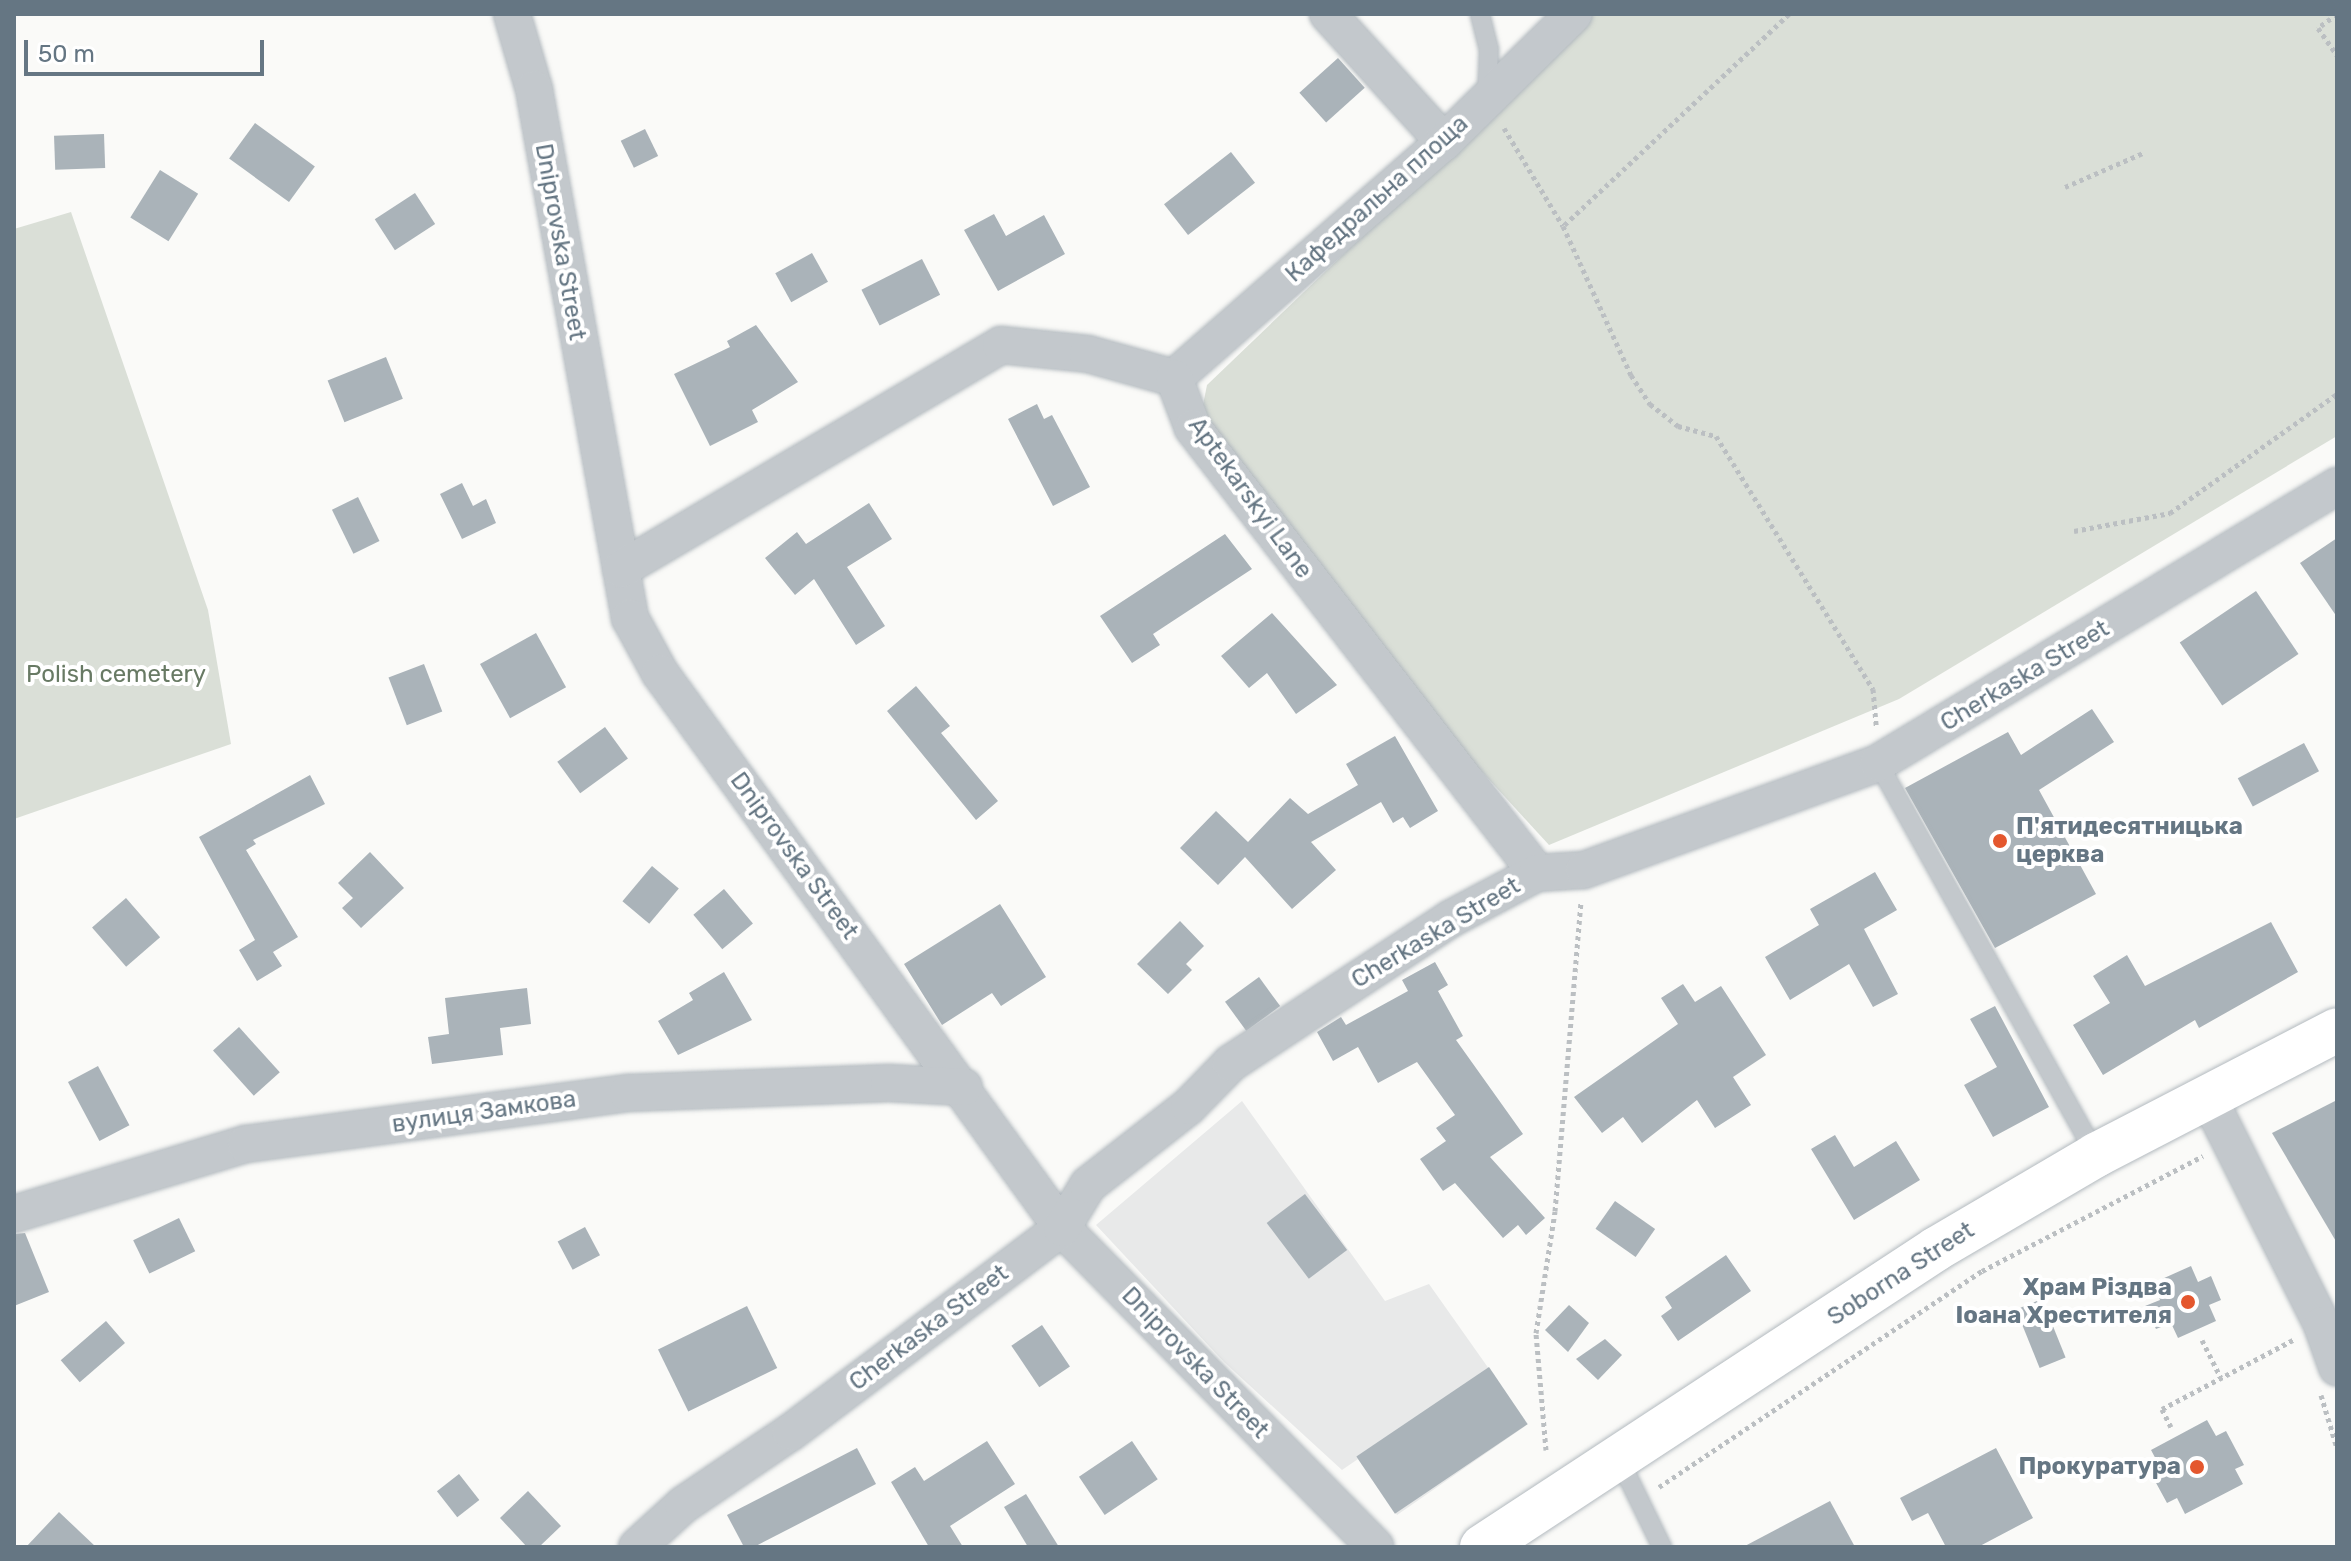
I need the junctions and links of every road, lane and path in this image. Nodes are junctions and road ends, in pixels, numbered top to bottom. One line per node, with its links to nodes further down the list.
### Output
1 (512, 14): 17 (street, Dniprovska Street)
2 (1328, 14): 9 (street)
3 (1480, 14): 8 (lane)
4 (1574, 14): 8 (street, Кафедральна площа)
5 (1789, 14): 12 (path)
6 (2337, 14): 7 (path)
7 (2337, 55)
8 (1487, 100): 9 (street, Кафедральна площа); 12 (path)
9 (1444, 142): 13 (street, Кафедральна площа)
10 (2145, 152): 11 (path)
11 (2065, 187)
12 (1563, 226): 18 (path)
13 (1174, 378): 17 (street); 20 (street, Aptekarskyi Lane)
14 (2337, 394): 16 (path)
15 (2337, 486): 18 (street, Cherkaska Street)
16 (2074, 531)
17 (621, 569): 22 (street, Dniprovska Street)
18 (1878, 763): 19 (street, Cherkaska Street); 25 (lane)
19 (1584, 870): 20 (street, Cherkaska Street); 34 (path)
20 (1537, 873): 27 (street, Cherkaska Street)
21 (2337, 1030): 23 (main road, Soborna Street)
22 (964, 1087): 26 (street, вулиця Замкова); 27 (street, Dniprovska Street)
23 (2208, 1097): 25 (main road, Soborna Street); 28 (street)
24 (2215, 1149): 36 (path)
25 (2096, 1155): 35 (main road, Soborna Street)
26 (14, 1214)
27 (1062, 1228): 37 (street, Cherkaska Street); 38 (street, Dniprovska Street)
28 (2322, 1325): 30 (path); 31 (street)
29 (2202, 1340): 30 (path)
30 (2221, 1378): 32 (path)
31 (2328, 1379): 33 (path)
32 (2171, 1427)
33 (2337, 1448)
34 (1546, 1450)
35 (1619, 1459): 36 (lane); 39 (main road, Soborna Street)
36 (1638, 1501): 40 (lane)
37 (637, 1547)
38 (1375, 1547)
39 (1482, 1547)
40 (1662, 1547)

